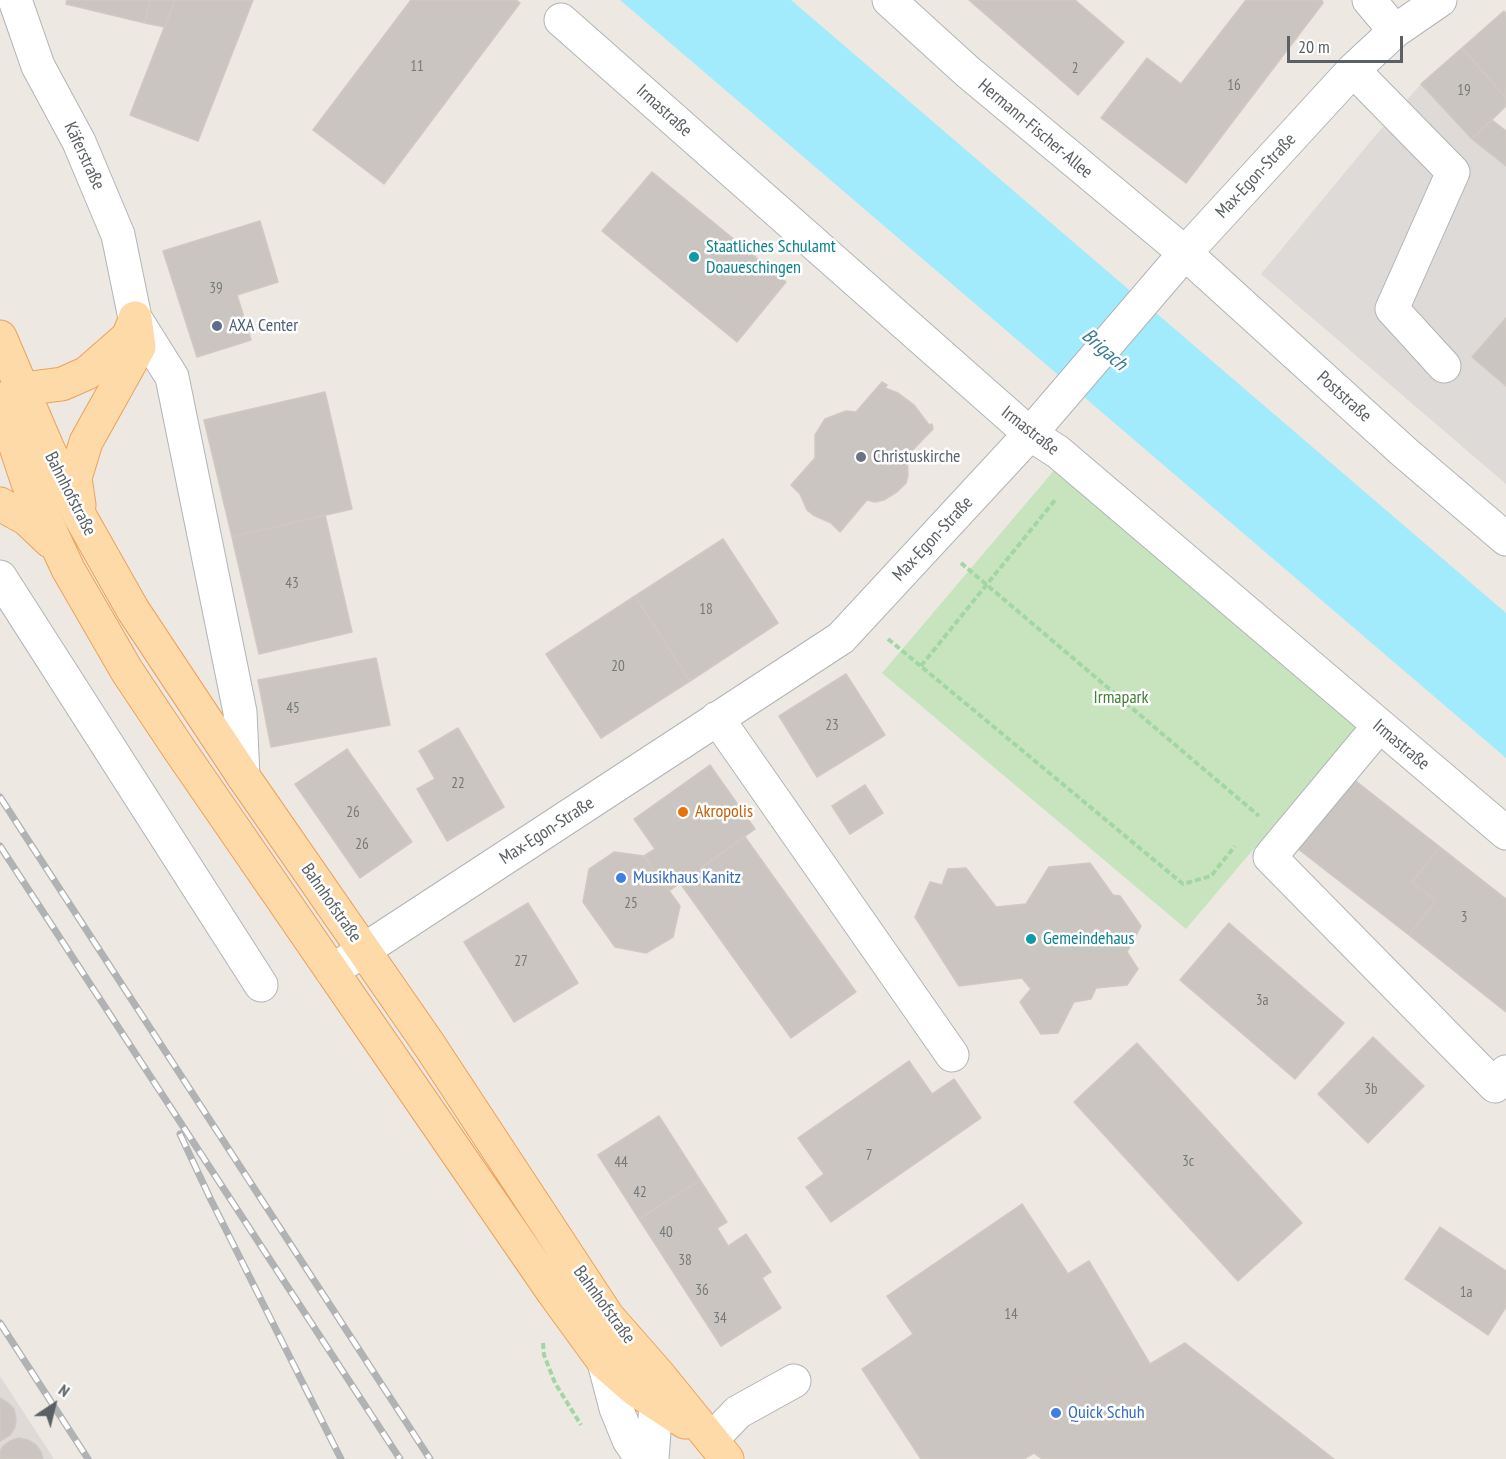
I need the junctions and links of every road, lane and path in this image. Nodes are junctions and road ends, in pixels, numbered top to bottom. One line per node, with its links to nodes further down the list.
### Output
1 (15, 0): 9 (street, Käferstraße)
2 (889, 0): 8 (street, Hermann-Fischer-Allee)
3 (1370, 0): 6 (street)
4 (1440, 0): 6 (street, Max-Egon-Straße)
5 (561, 21): 13 (street, Irmastraße)
6 (1395, 31): 7 (street, Max-Egon-Straße)
7 (1353, 70): 8 (street, Max-Egon-Straße); 11 (street)
8 (1185, 253): 13 (street, Max-Egon-Straße); 17 (street, Poststraße)
9 (135, 318): 12 (main road); 16 (main road); 26 (street)
10 (0, 337): 12 (main road, Bahnhofstraße)
11 (1444, 366)
12 (11, 394): 16 (main road, Bahnhofstraße); 18 (main road, Bahnhofstraße)
13 (1030, 434): 24 (street, Max-Egon-Straße); 25 (street, Irmastraße)
14 (1055, 500): 21 (path)
15 (0, 504): 18 (main road)
16 (81, 518): 26 (main road, Bahnhofstraße)
17 (1506, 539)
18 (61, 554): 33 (main road, Bahnhofstraße)
19 (956, 558): 21 (path)
20 (0, 577): 34 (street)
21 (987, 585): 23 (path); 28 (path)
22 (882, 634): 23 (path)
23 (921, 666): 31 (path)
24 (717, 718): 32 (street, Max-Egon-Straße); 35 (street)
25 (1379, 726): 30 (street, Irmastraße); 36 (street)
26 (243, 776): 32 (main road, Bahnhofstraße)
27 (1266, 808): 28 (path)
28 (1259, 816): 29 (path)
29 (1252, 825)
30 (1506, 833)
31 (1238, 842)
32 (364, 951): 33 (street, Max-Egon-Straße); 40 (main road, Bahnhofstraße)
33 (332, 971): 37 (main road, Bahnhofstraße)
34 (261, 985)
35 (952, 1055)
36 (1506, 1072)
37 (553, 1292): 38 (main road, Bahnhofstraße); 41 (path)
38 (604, 1362): 40 (main road, Bahnhofstraße); 43 (street)
39 (794, 1381): 42 (street)
40 (657, 1388): 42 (main road, Bahnhofstraße); 44 (street)
41 (583, 1429)
42 (719, 1449)
43 (642, 1459)
44 (652, 1459)

